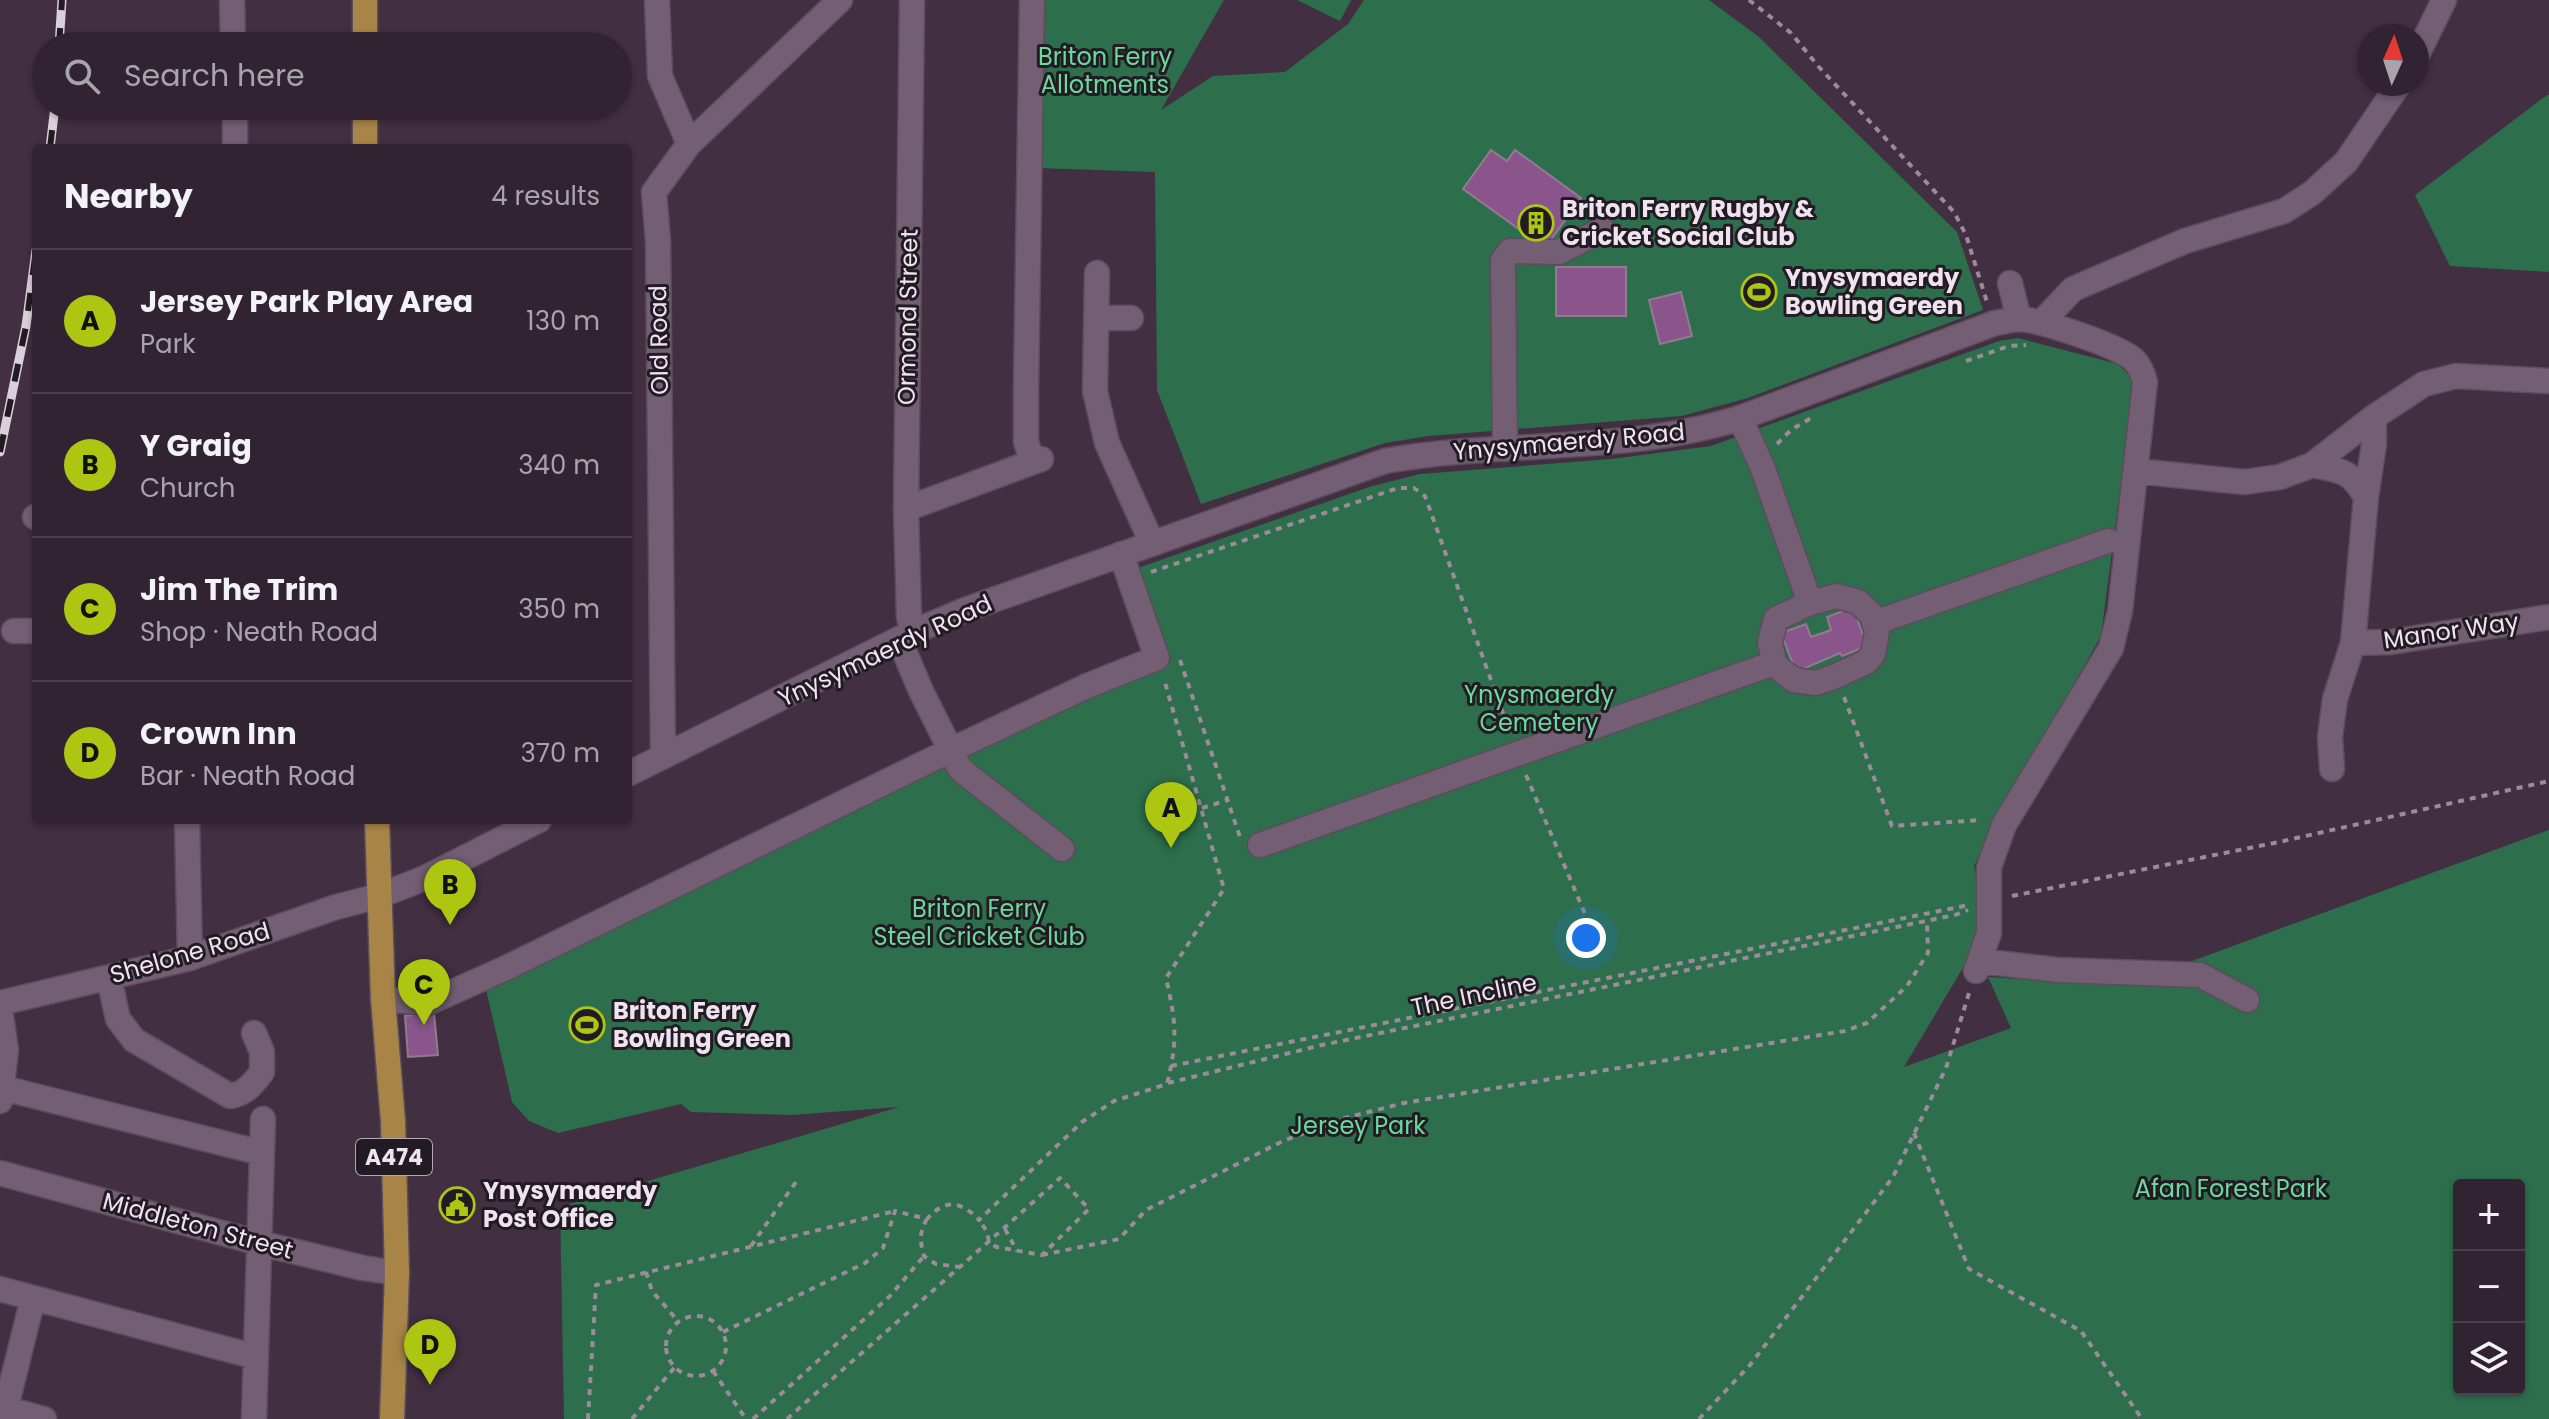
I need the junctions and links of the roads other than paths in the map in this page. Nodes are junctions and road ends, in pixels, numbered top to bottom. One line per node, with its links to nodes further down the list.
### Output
1 (232, 0): 9 (street)
2 (365, 0): 10 (main road)
3 (657, 0): 16 (street)
4 (840, 0): 16 (street, Old Road)
5 (912, 0): 30 (street, Ormond Street)
6 (1032, 0): 30 (street)
7 (2444, 0): 8 (street)
8 (2429, 31)
9 (233, 32)
10 (365, 32)
11 (2391, 96): 22 (street)
12 (235, 120): 14 (street)
13 (365, 120): 15 (main road)
14 (235, 144)
15 (365, 144)
16 (689, 144): 41 (street, Old Road)
17 (1602, 230): 26 (street)
18 (1097, 273): 20 (street)
19 (2010, 283): 22 (street)
20 (1096, 318): 21 (street); 32 (street)
21 (1131, 318)
22 (2018, 322): 25 (street, Ynysymaerdy Road); 28 (street)
23 (2549, 381): 24 (street)
24 (2374, 417): 27 (street); 29 (street, Manor Way)
25 (1740, 418): 26 (street, Ynysymaerdy Road); 34 (street)
26 (1505, 449): 32 (street, Ynysymaerdy Road)
27 (2312, 465): 28 (street); 29 (street)
28 (2136, 471): 53 (street)
29 (2366, 497): 38 (street, Manor Way)
30 (906, 509): 37 (street, Ormond Street)
31 (2108, 541): 36 (street)
32 (1152, 543): 33 (street, Ynysymaerdy Road)
33 (1121, 554): 37 (street, Ynysymaerdy Road); 40 (street)
34 (1810, 603): 36 (street); 39 (street)
35 (2549, 617): 38 (street, Manor Way)
36 (1874, 623): 39 (street)
37 (906, 636): 40 (street, Ormond Street); 41 (street, Ynysymaerdy Road)
38 (2353, 643): 42 (street, Manor Way)
39 (1774, 663): 47 (street)
40 (949, 751): 48 (street, Ormond Street); 52 (street)
41 (663, 756): 43 (street, Ynysymaerdy Road)
42 (2332, 769)
43 (632, 772)
44 (187, 824): 50 (street)
45 (377, 824): 49 (main road, A474)
46 (531, 824): 49 (street)
47 (1260, 845)
48 (1062, 849)
49 (379, 896): 50 (street, Shelone Road); 52 (main road, A474)
50 (190, 958): 51 (street, Shelone Road)
51 (109, 978): 54 (street, Shelone Road); 56 (street)
52 (383, 999): 62 (main road, A474)
53 (2247, 1000)
54 (0, 1003)
55 (0, 1009): 57 (street)
56 (254, 1033)
57 (1, 1095): 59 (street)
58 (263, 1119): 59 (street)
59 (262, 1153): 61 (street)
60 (0, 1173): 61 (street, Middleton Street)
61 (259, 1243): 62 (street, Middleton Street); 65 (street)
62 (397, 1273): 69 (main road, A474)
63 (0, 1289): 64 (street)
64 (33, 1298): 65 (street); 66 (street)
65 (256, 1357): 68 (street)
66 (3, 1412): 67 (street)
67 (44, 1419)
68 (254, 1419)
69 (392, 1419)

